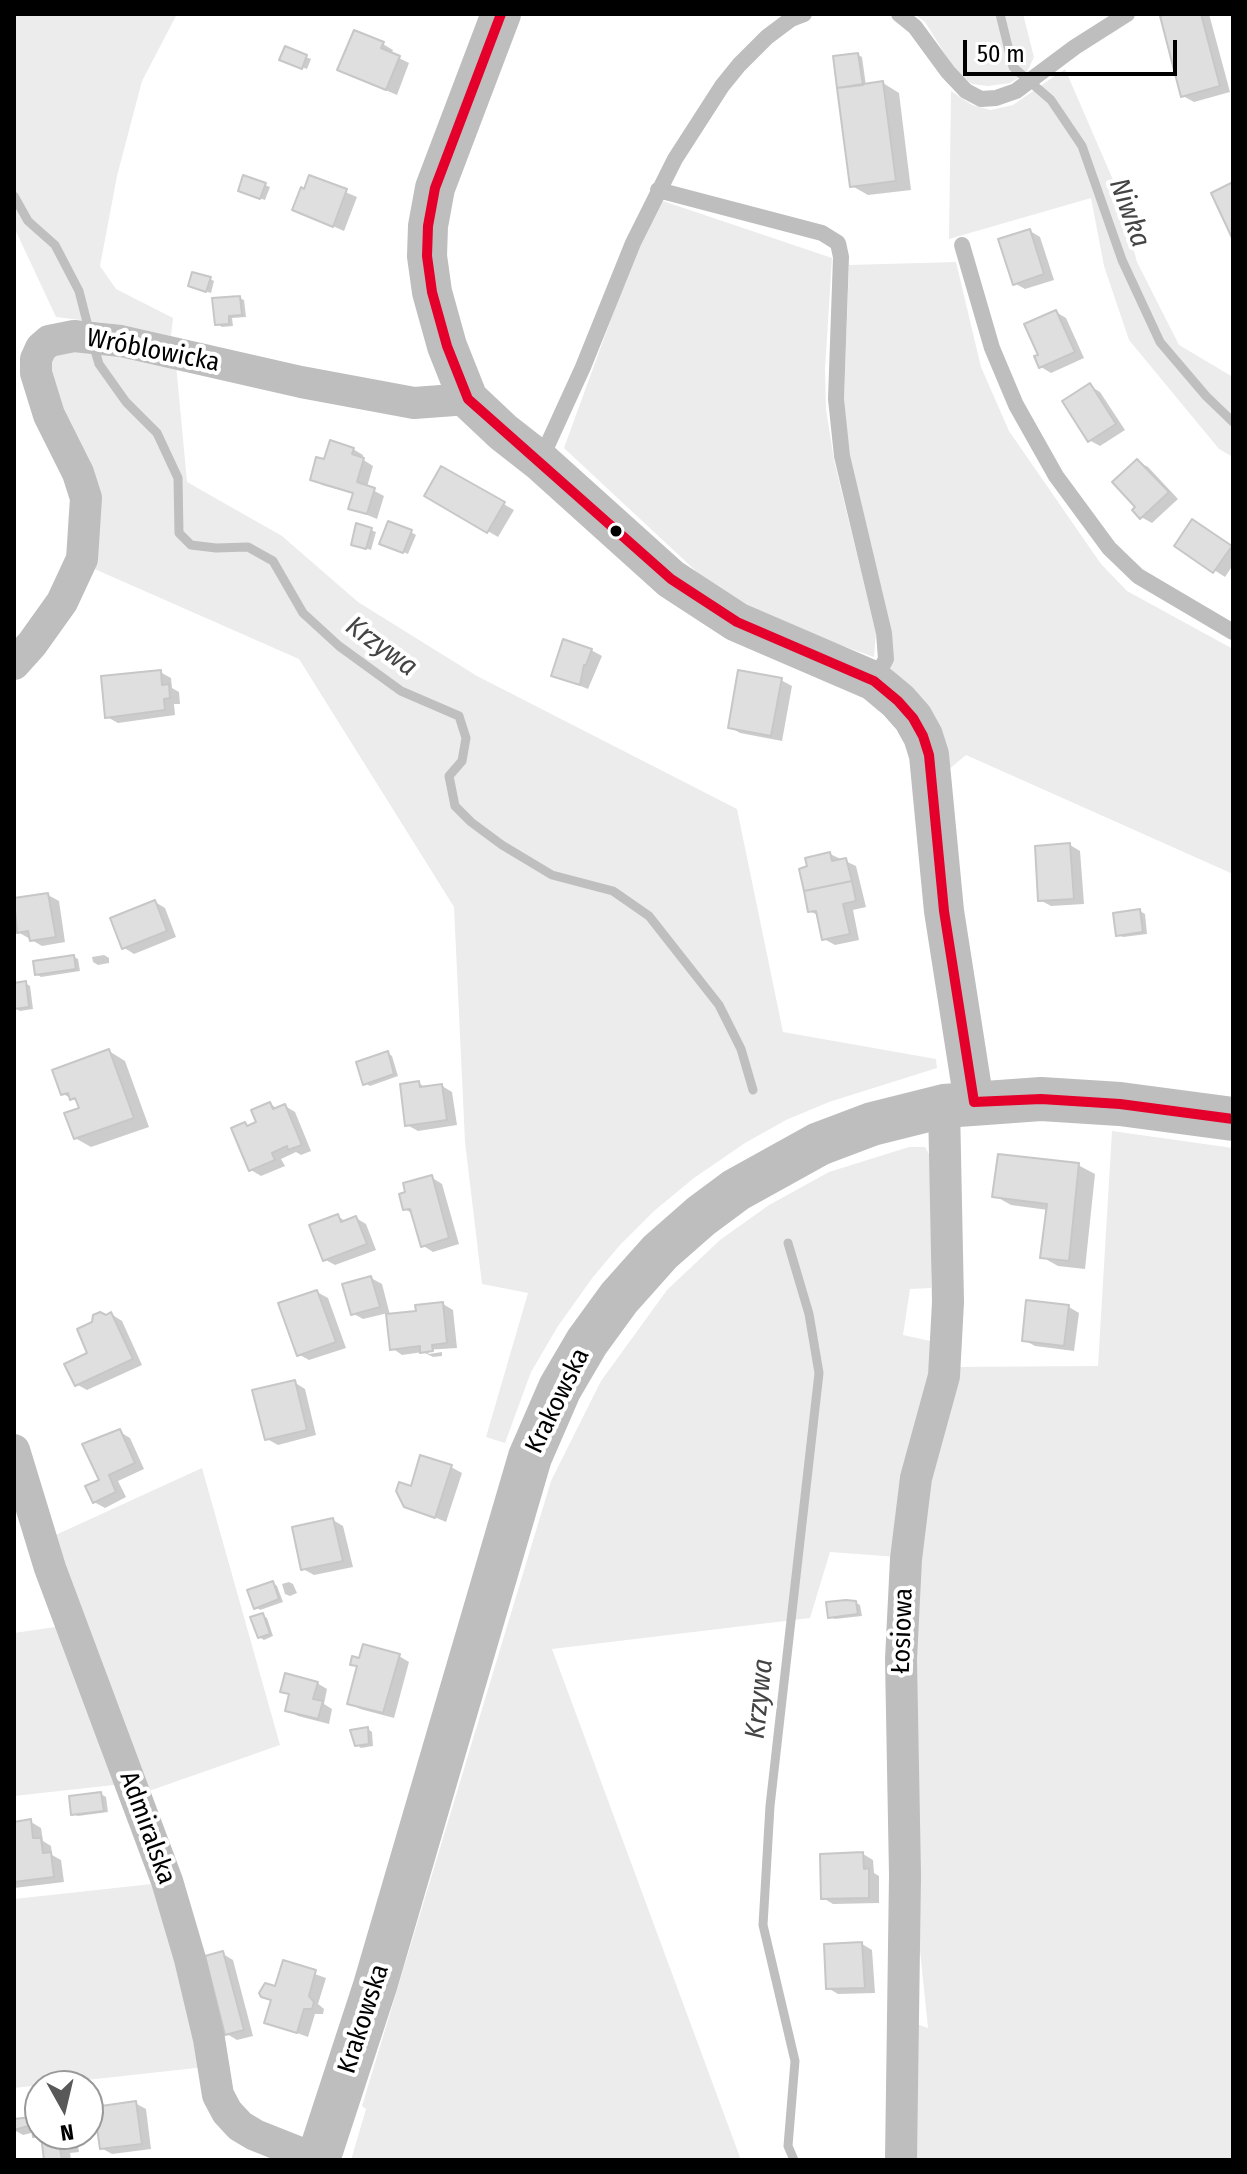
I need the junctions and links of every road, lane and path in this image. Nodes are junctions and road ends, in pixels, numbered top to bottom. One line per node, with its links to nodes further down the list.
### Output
1 (501, 14): 7 (street)
2 (804, 14): 5 (lane)
3 (899, 14): 4 (lane)
4 (1127, 14)
5 (658, 190): 8 (lane); 11 (lane)
6 (962, 245): 9 (lane)
7 (468, 399): 8 (street); 10 (street, Wróblowicka)
8 (540, 461): 11 (street)
9 (1233, 632)
10 (14, 664)
11 (874, 681): 12 (street)
12 (959, 1104): 13 (main road, Krakowska); 15 (main road, Krakowska); 16 (street, Łosiowa)
13 (1233, 1119)
14 (14, 1450): 15 (street, Admiralska)
15 (318, 2160)
16 (901, 2160)

